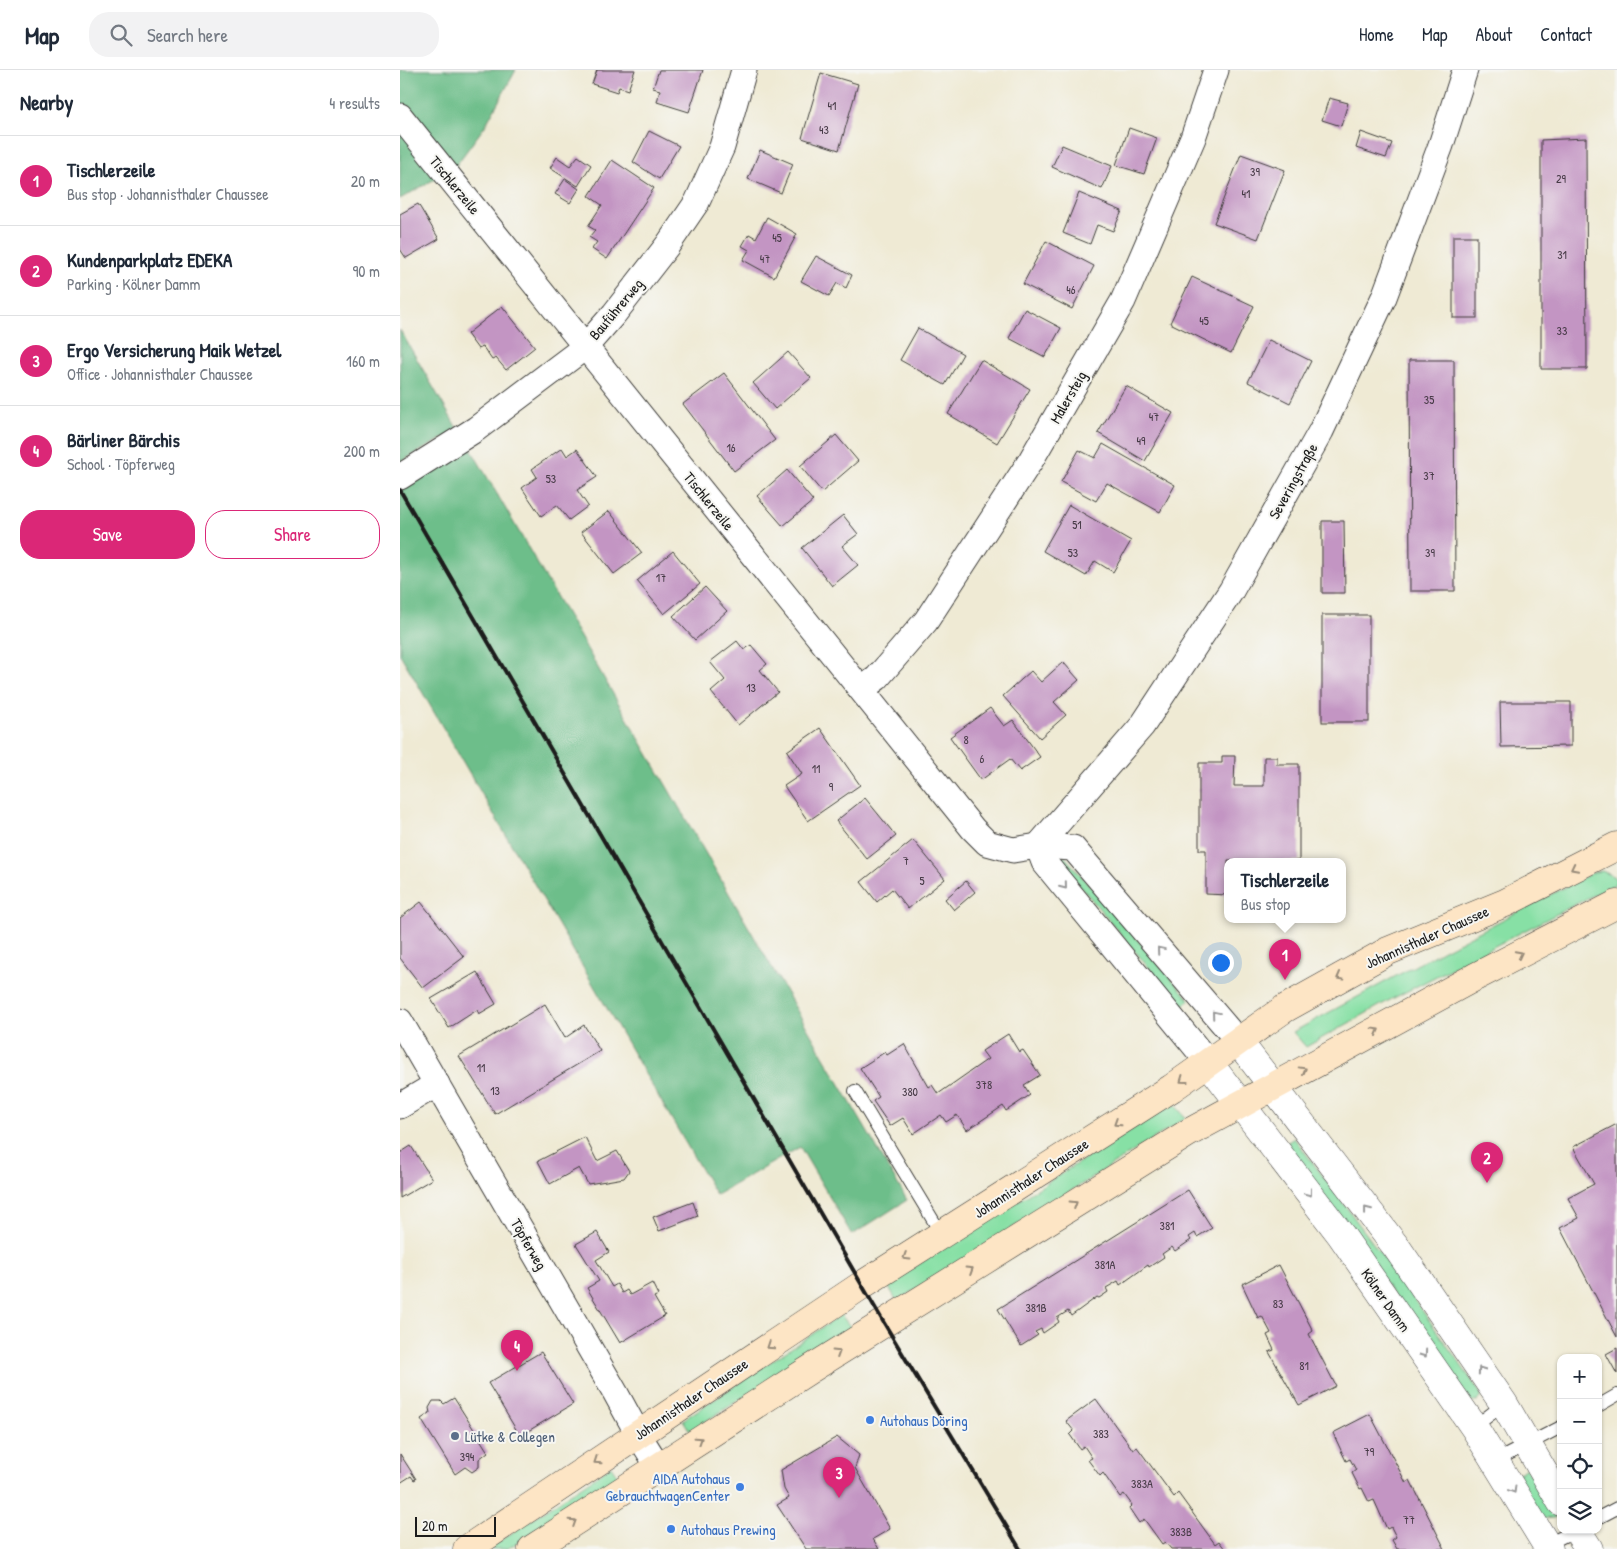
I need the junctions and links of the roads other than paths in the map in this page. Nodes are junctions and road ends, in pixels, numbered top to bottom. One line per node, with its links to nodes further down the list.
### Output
1 (744, 70): 5 (street, Bauführerweg)
2 (1216, 70): 7 (street, Malersteig)
3 (1465, 70): 8 (street, Severingstraße)
4 (400, 116): 5 (street, Tischlerzeile)
5 (585, 346): 6 (street, Bauführerweg); 7 (street, Tischlerzeile)
6 (400, 477)
7 (862, 689): 8 (street, Tischlerzeile)
8 (1038, 846): 12 (street, Tischlerzeile, one-way to 8); 13 (street, one-way to 13)
9 (1615, 851): 12 (main road, Johannisthaler Chaussee, one-way to 12)
10 (1617, 904): 15 (main road, one-way to 10)
11 (400, 1022): 14 (street, Töpferweg)
12 (1238, 1041): 13 (main road, Johannisthaler Chaussee); 15 (street)
13 (1208, 1062): 17 (street, Kölner Damm); 19 (main road, Johannisthaler Chaussee, one-way to 19)
14 (437, 1084): 18 (street); 25 (street, Töpferweg)
15 (1273, 1087): 17 (main road); 21 (street, one-way to 15)
16 (856, 1091): 19 (lane)
17 (1242, 1104): 23 (street, Kölner Damm, one-way to 23); 28 (main road, one-way to 17)
18 (400, 1106)
19 (942, 1234): 25 (main road, Johannisthaler Chaussee, one-way to 25)
20 (1617, 1395): 22 (lane)
21 (1504, 1404): 23 (lane); 26 (street)
22 (1602, 1404)
23 (1474, 1427): 27 (street, Kölner Damm)
24 (1557, 1429): 26 (lane)
25 (638, 1434): 28 (street, Töpferweg); 35 (main road, Johannisthaler Chaussee, one-way to 35)
26 (1528, 1445): 27 (lane); 29 (street)
27 (1495, 1461): 34 (street, Kölner Damm, one-way to 34)
28 (658, 1466): 36 (main road, one-way to 28)
29 (1557, 1495)
30 (1617, 1508): 31 (lane)
31 (1602, 1516)
32 (1569, 1534): 34 (lane)
33 (1579, 1534): 37 (street)
34 (1547, 1547)
35 (467, 1549)
36 (532, 1549)
37 (1589, 1549)

